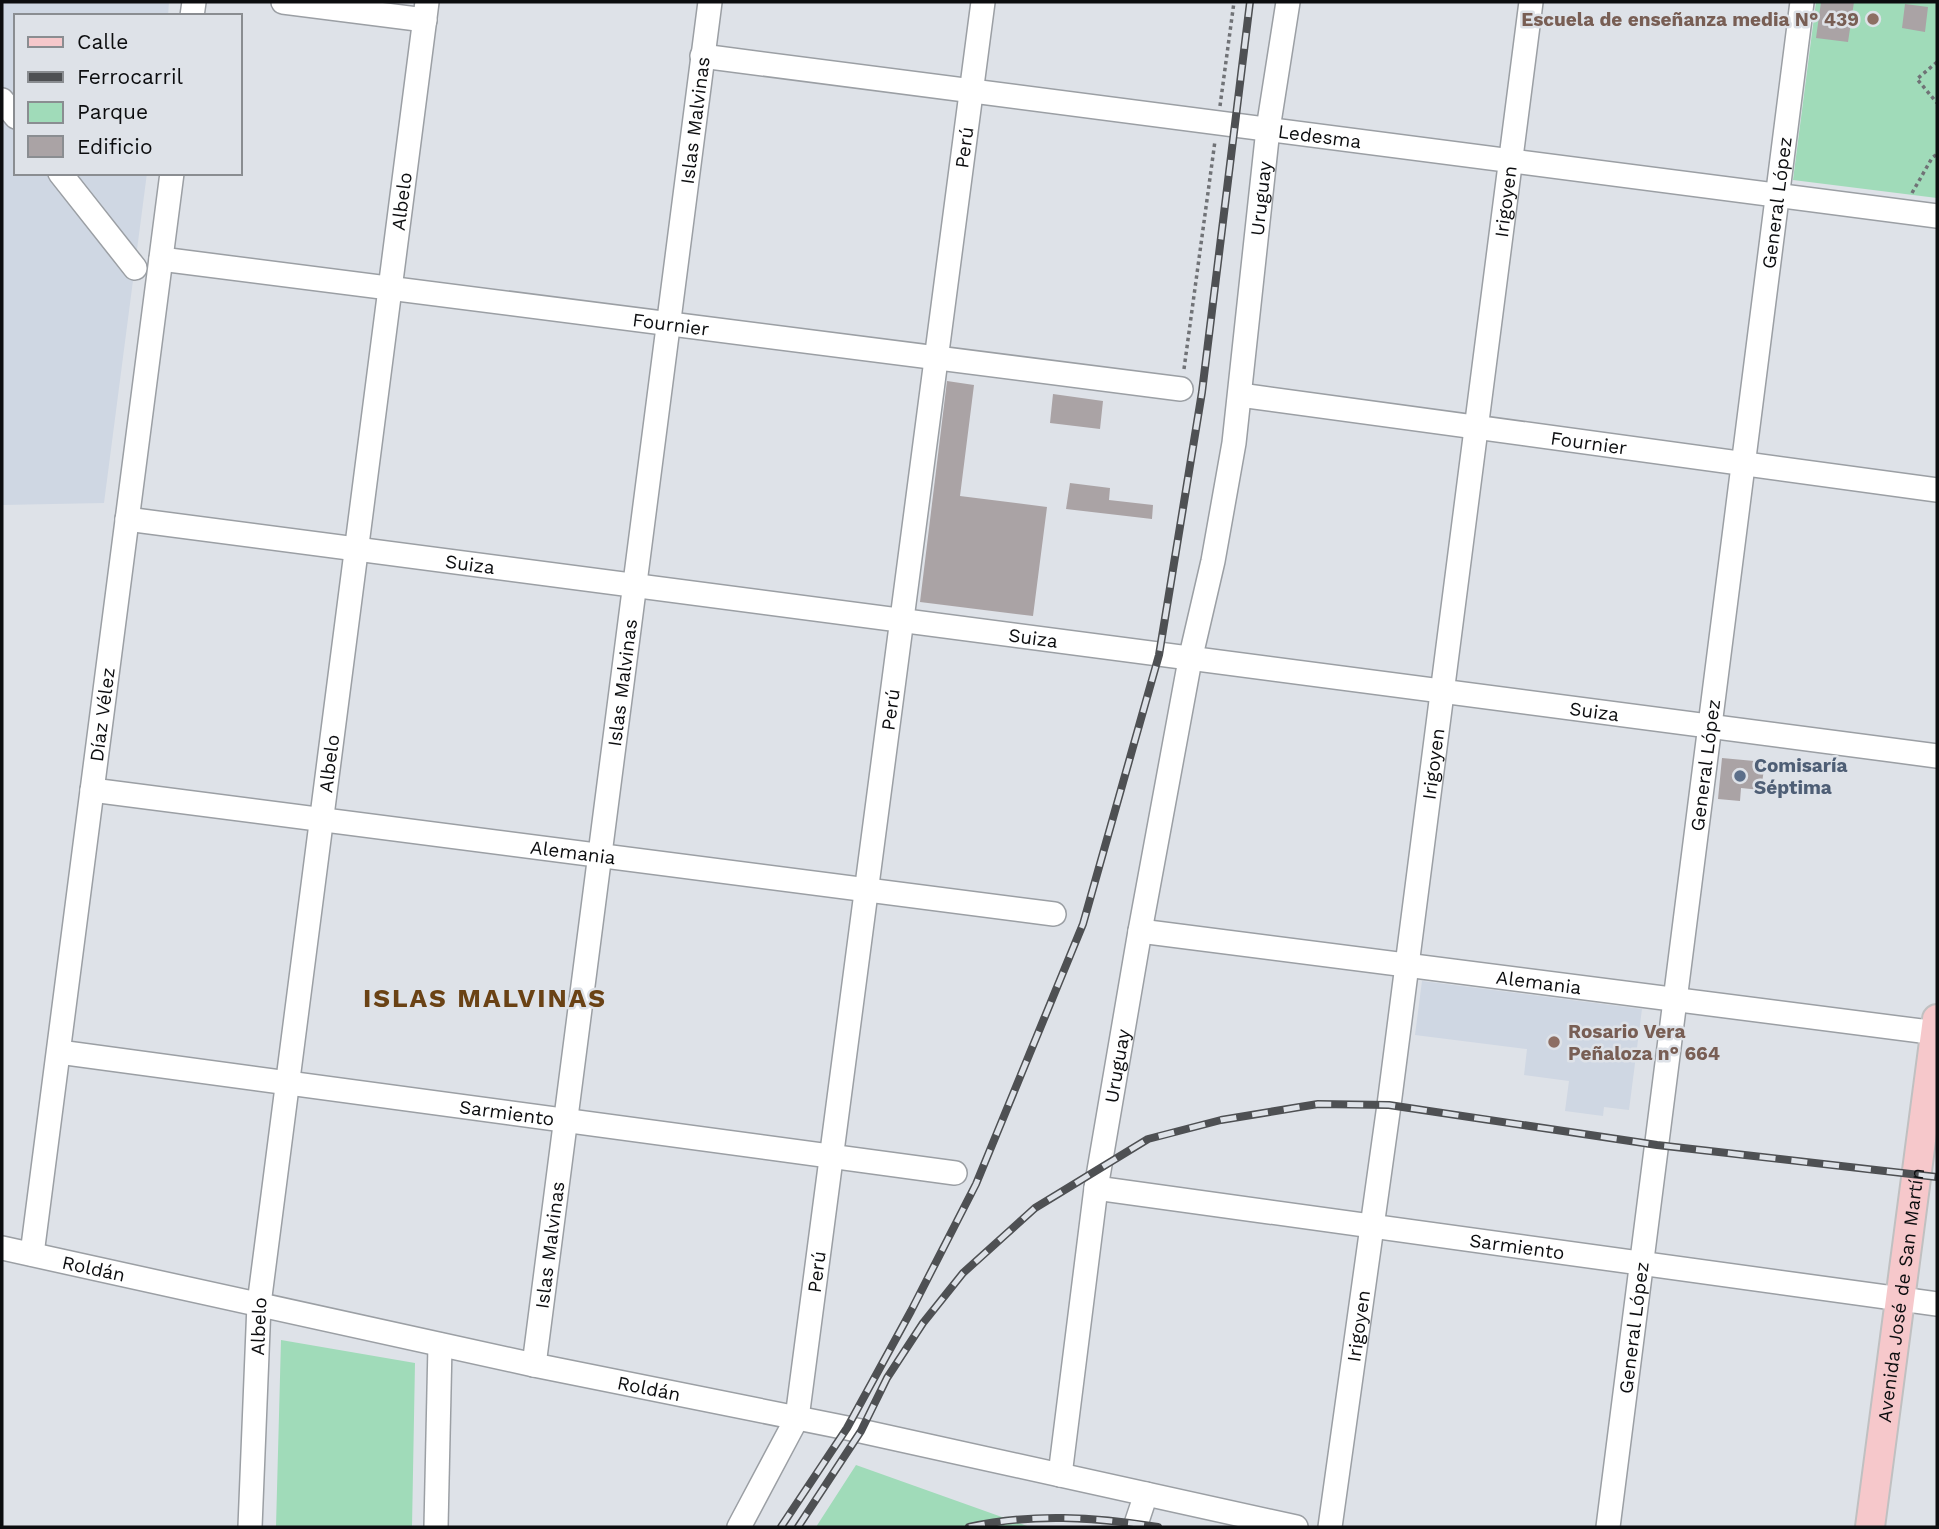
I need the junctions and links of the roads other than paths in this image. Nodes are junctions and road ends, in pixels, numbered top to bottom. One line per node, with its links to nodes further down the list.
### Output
1 (283, 2): 7 (street)
2 (710, 2): 8 (street, Islas Malvinas)
3 (984, 2): 9 (street, Perú)
4 (1288, 2): 12 (street, Uruguay)
5 (1531, 2): 13 (street, Irigoyen)
6 (1802, 2): 16 (street, General López)
7 (426, 11): 20 (street, Albelo)
8 (702, 56): 9 (street, Ledesma); 21 (street, Islas Malvinas)
9 (972, 91): 12 (street, Ledesma); 22 (street, Perú)
10 (2, 100): 11 (street)
11 (14, 115)
12 (1268, 129): 13 (street, Ledesma); 24 (street, Uruguay)
13 (1512, 161): 16 (street, Ledesma); 25 (street, Irigoyen)
14 (62, 175): 19 (street)
15 (172, 175): 18 (street, Díaz Vélez)
16 (1776, 195): 17 (street, Ledesma); 26 (street, General López)
17 (1937, 216)
18 (160, 259): 20 (street, Fournier); 28 (street, Díaz Vélez)
19 (135, 268)
20 (390, 288): 21 (street, Fournier); 29 (street, Albelo)
21 (667, 324): 22 (street, Fournier); 30 (street, Islas Malvinas)
22 (936, 358): 23 (street, Fournier); 31 (street, Perú)
23 (1181, 389)
24 (1240, 395): 25 (street, Fournier); 32 (street, Uruguay)
25 (1476, 428): 26 (street, Fournier); 33 (street, Irigoyen)
26 (1744, 463): 27 (street, Fournier); 34 (street, General López)
27 (1937, 490)
28 (127, 520): 29 (street, Suiza); 36 (street, Díaz Vélez)
29 (356, 550): 30 (street, Suiza); 37 (street, Albelo)
30 (634, 586): 31 (street, Suiza); 38 (street, Islas Malvinas)
31 (902, 621): 32 (street, Suiza); 39 (street, Perú)
32 (1190, 660): 33 (street, Suiza); 41 (street, Uruguay)
33 (1442, 692): 34 (street, Suiza); 42 (street, Irigoyen)
34 (1710, 727): 35 (street, Suiza); 43 (street, General López)
35 (1937, 756)
36 (92, 790): 37 (street, Alemania); 45 (street, Díaz Vélez)
37 (321, 820): 38 (street, Alemania); 46 (street, Albelo)
38 (599, 856): 39 (street, Alemania); 47 (street, Islas Malvinas)
39 (866, 890): 40 (street, Alemania); 48 (street, Perú)
40 (1054, 914)
41 (1140, 931): 42 (street, Alemania); 50 (street, Uruguay)
42 (1406, 965): 43 (street, Alemania); 51 (street, Irigoyen)
43 (1675, 1000): 44 (street, Alemania); 54 (street, General López)
44 (1937, 1028): 55 (main road, Avenida José de San Martín)
45 (59, 1052): 46 (street, Sarmiento); 53 (street, Díaz Vélez)
46 (287, 1083): 47 (street, Sarmiento); 56 (street, Albelo)
47 (565, 1120): 48 (street, Sarmiento); 59 (street, Islas Malvinas)
48 (831, 1156): 49 (street, Sarmiento); 60 (street, Perú)
49 (955, 1173)
50 (1096, 1188): 51 (street, Sarmiento); 61 (street, Uruguay)
51 (1371, 1225): 54 (street, Sarmiento); 68 (street, Irigoyen)
52 (2, 1248): 53 (street, Roldán)
53 (33, 1254): 56 (street, Roldán)
54 (1642, 1262): 55 (street, Sarmiento); 69 (street, General López)
55 (1900, 1299): 57 (street, Sarmiento); 70 (main road, Avenida José de San Martín)
56 (259, 1304): 58 (street, Roldán); 63 (street, Albelo)
57 (1937, 1304)
58 (440, 1345): 59 (street, Roldán); 64 (street)
59 (534, 1365): 60 (street, Roldán)
60 (797, 1418): 61 (street, Roldán); 65 (street)
61 (1060, 1475): 62 (street, Roldán)
62 (1146, 1494): 66 (street); 67 (street, Roldán)
63 (250, 1527)
64 (436, 1527)
65 (738, 1527)
66 (1135, 1527)
67 (1296, 1527)
68 (1330, 1527)
69 (1608, 1527)
70 (1870, 1527)

